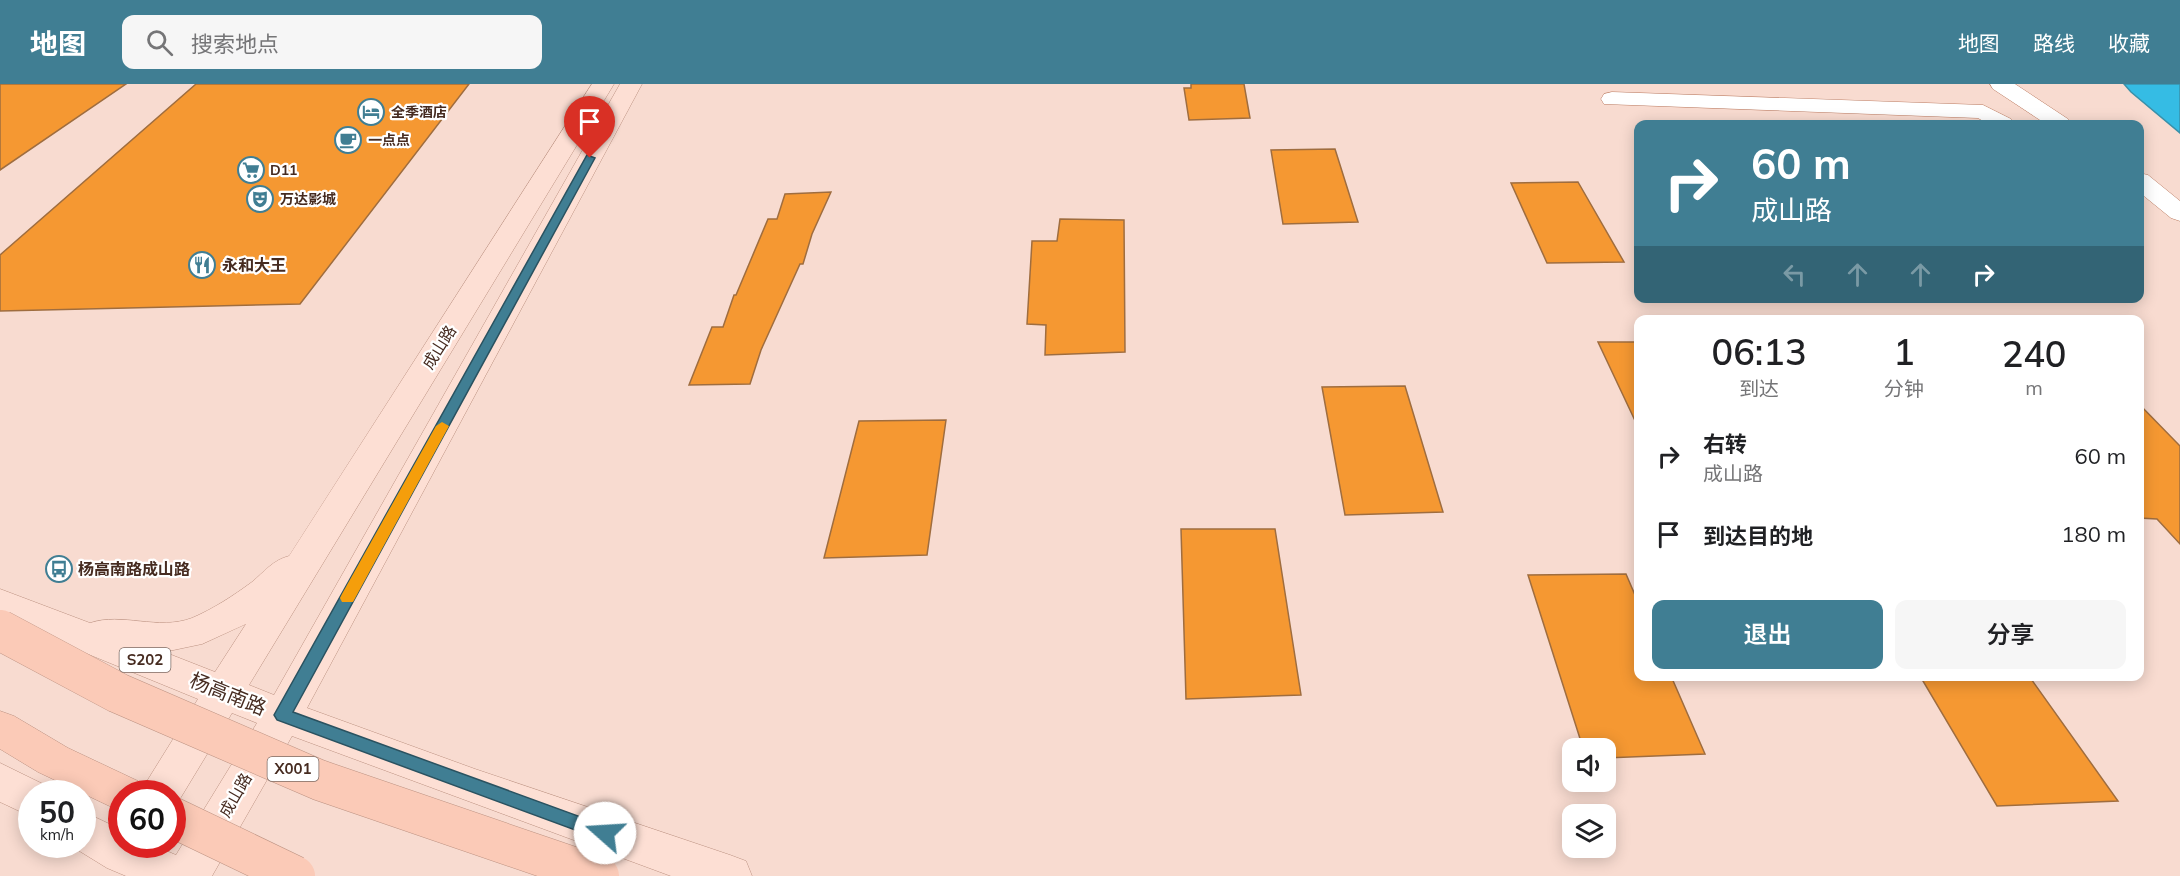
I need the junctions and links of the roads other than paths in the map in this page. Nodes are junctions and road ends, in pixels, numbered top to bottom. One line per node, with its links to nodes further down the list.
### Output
1 (603, 84): 9 (main road, 成山路)
2 (631, 84): 14 (main road, 成山路)
3 (2001, 84): 6 (street)
4 (1612, 99): 5 (street)
5 (1996, 120)
6 (2054, 120)
7 (2144, 186): 8 (street)
8 (2180, 213)
9 (319, 538): 11 (main road); 13 (main road, 成山路)
10 (0, 603): 11 (main road, 杨高南路)
11 (68, 628): 13 (main road, 杨高南路 / S202)
12 (0, 630): 25 (highway, X001, bridge)
13 (223, 692): 14 (main road, 杨高南路 / S202); 16 (main road, 成山路)
14 (283, 715): 23 (main road, 成山路); 26 (main road, 杨高南路)
15 (0, 728): 18 (highway)
16 (169, 780)
17 (0, 781): 19 (main road)
18 (108, 787)
19 (18, 791)
20 (186, 824): 24 (highway, bridge)
21 (121, 858): 22 (main road)
22 (176, 876)
23 (188, 876)
24 (295, 876)
25 (599, 876)
26 (730, 876)

